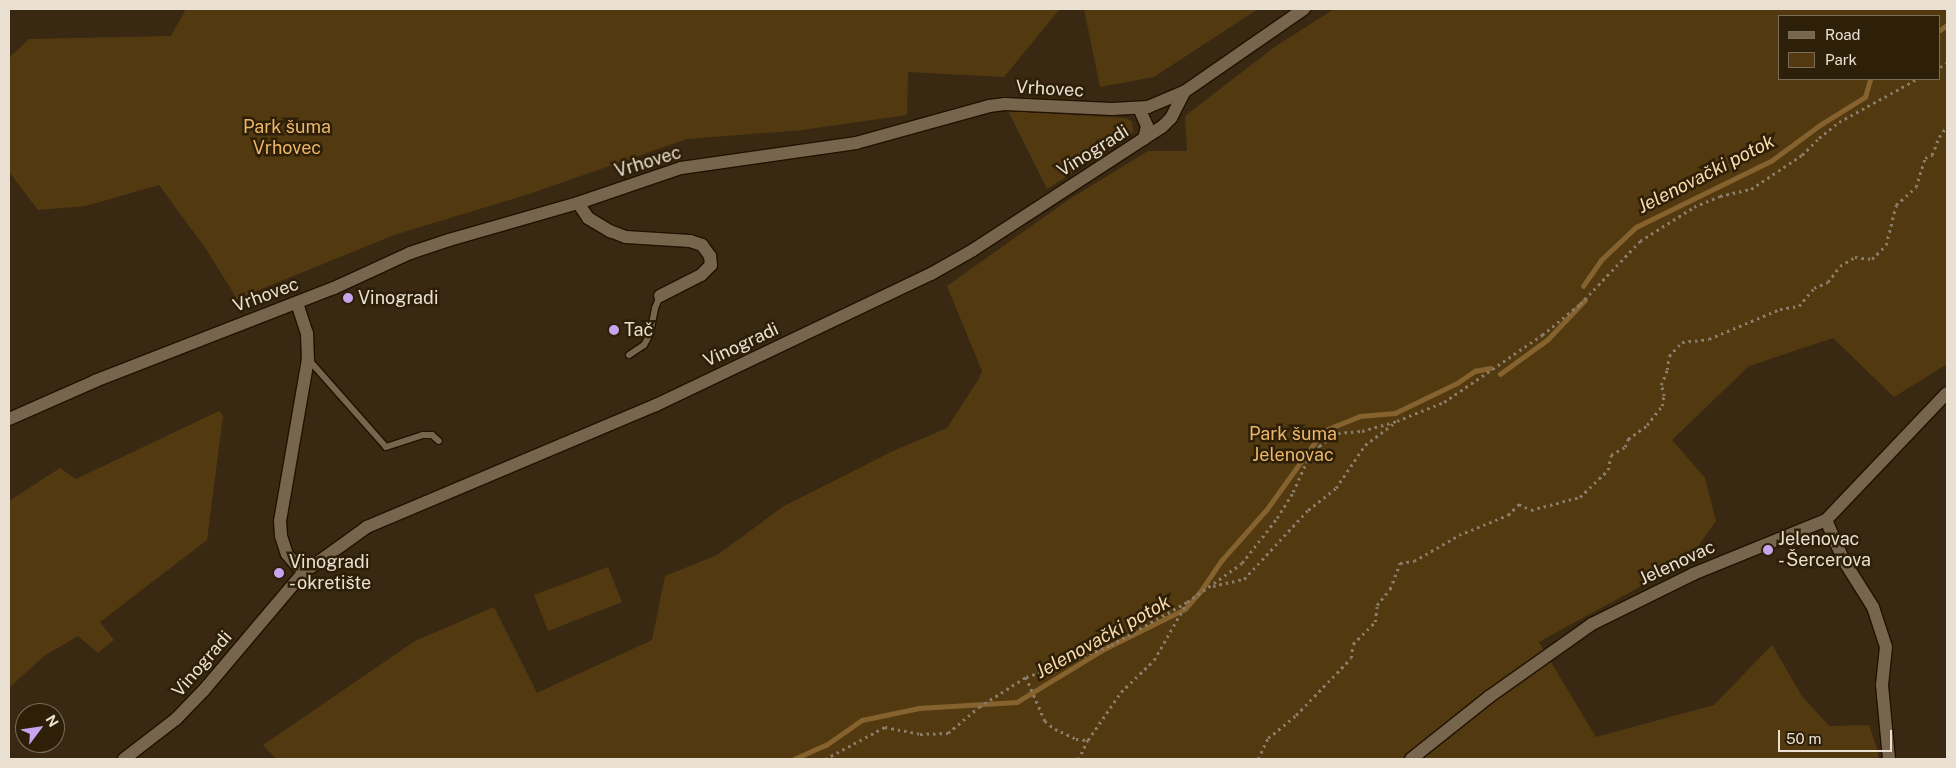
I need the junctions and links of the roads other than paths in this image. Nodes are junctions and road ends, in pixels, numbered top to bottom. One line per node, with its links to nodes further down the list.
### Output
1 (1304, 9): 2 (street, Vrhovec)
2 (1184, 92): 3 (street, Vrhovec); 4 (street, Vinogradi)
3 (1139, 108): 4 (street, Vinogradi); 5 (street, Vrhovec)
4 (1144, 139): 14 (street, Vinogradi)
5 (578, 203): 6 (street); 7 (street, Vrhovec)
6 (660, 296): 8 (lane)
7 (297, 303): 9 (street); 11 (street, Vrhovec)
8 (629, 355)
9 (308, 359): 12 (lane); 14 (street)
10 (1947, 393): 13 (street, Jelenovac)
11 (9, 419)
12 (439, 441)
13 (1826, 520): 16 (street, Jelenovac); 17 (street)
14 (303, 573): 15 (street, Vinogradi)
15 (124, 759)
16 (1411, 759)
17 (1889, 759)

